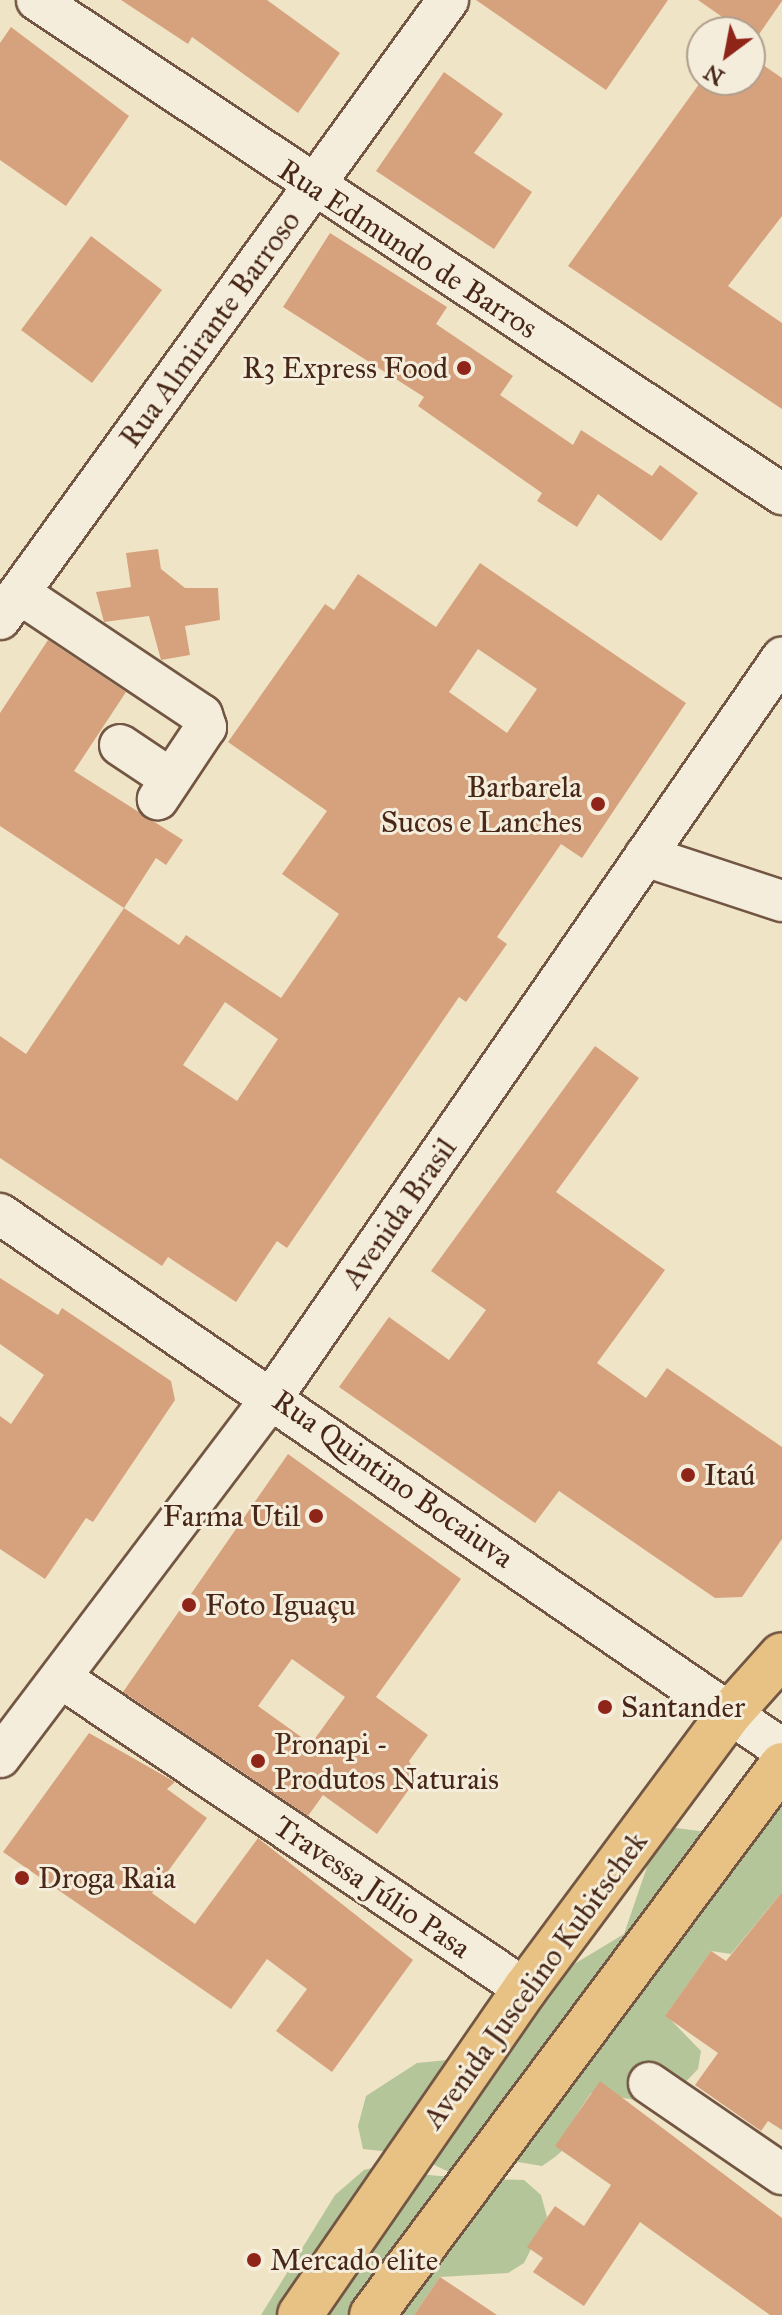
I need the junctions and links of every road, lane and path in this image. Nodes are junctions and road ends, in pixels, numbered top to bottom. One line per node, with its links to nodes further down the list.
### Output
1 (37, 0): 3 (street, Rua Edmundo de Barros)
2 (448, 0): 3 (street, Rua Almirante Barroso)
3 (313, 187): 4 (street, Rua Edmundo de Barros); 5 (street, Rua Almirante Barroso)
4 (782, 494)
5 (9, 606): 7 (street)
6 (782, 658): 8 (street, Avenida Brasil)
7 (120, 745)
8 (645, 856): 9 (street); 11 (street, Avenida Brasil)
9 (782, 901)
10 (0, 1214): 11 (street, Rua Quintino Bocaiuva)
11 (273, 1396): 13 (street, Avenida Brasil); 14 (street, Rua Quintino Bocaiuva)
12 (782, 1655): 14 (main road, Avenida Juscelino Kubitschek)
13 (61, 1678): 16 (street, Avenida Brasil); 18 (street, Travessa Júlio Pasa)
14 (731, 1712): 15 (street, Rua Quintino Bocaiuva); 18 (main road, Avenida Juscelino Kubitschek)
15 (782, 1749)
16 (0, 1757)
17 (782, 1765): 22 (main road)
18 (525, 1989): 21 (main road, Avenida Juscelino Kubitschek)
19 (649, 2083): 20 (street)
20 (782, 2174)
21 (300, 2315)
22 (372, 2315)

